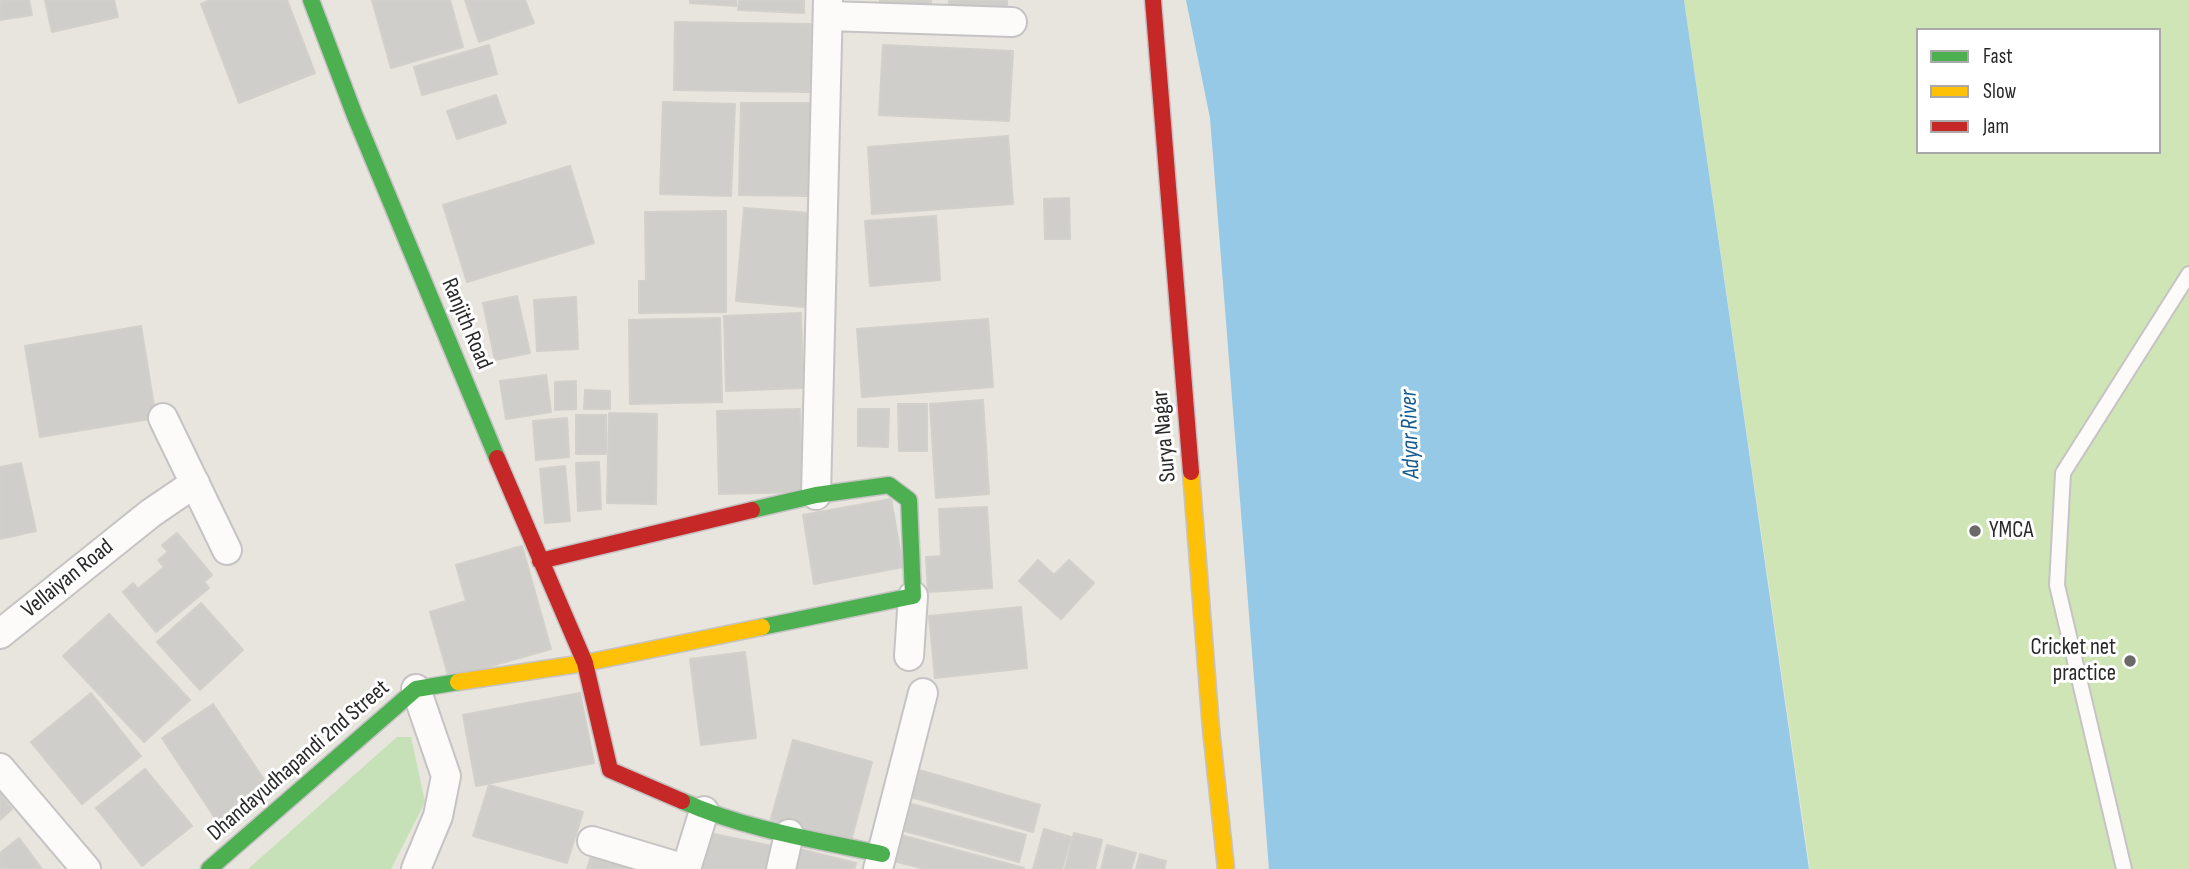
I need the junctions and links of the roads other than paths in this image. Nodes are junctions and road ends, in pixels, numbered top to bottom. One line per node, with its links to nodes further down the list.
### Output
1 (312, 0): 10 (street, Ranjith Road)
2 (1153, 0): 27 (street, Surya Nagar)
3 (828, 8): 4 (street); 8 (street)
4 (1012, 22)
5 (2189, 274): 28 (lane)
6 (163, 418): 7 (street)
7 (195, 483): 9 (street); 12 (street, Vellaiyan Road)
8 (816, 495): 10 (street); 11 (street)
9 (227, 550)
10 (540, 562): 14 (street, Ranjith Road)
11 (913, 596): 13 (street); 14 (street, Dhandayudhapandi 2nd Street)
12 (0, 634)
13 (909, 656)
14 (585, 663): 15 (street, Dhandayudhapandi 2nd Street); 18 (street, Ranjith Road)
15 (416, 689): 23 (street, Dhandayudhapandi 2nd Street); 24 (street)
16 (923, 692): 21 (street)
17 (0, 768): 22 (street)
18 (704, 811): 19 (street); 25 (street)
19 (789, 834): 21 (street); 26 (street)
20 (592, 841): 25 (street)
21 (880, 861)
22 (86, 869)
23 (209, 869)
24 (416, 869)
25 (685, 869)
26 (780, 869)
27 (1226, 869)
28 (2124, 869)

